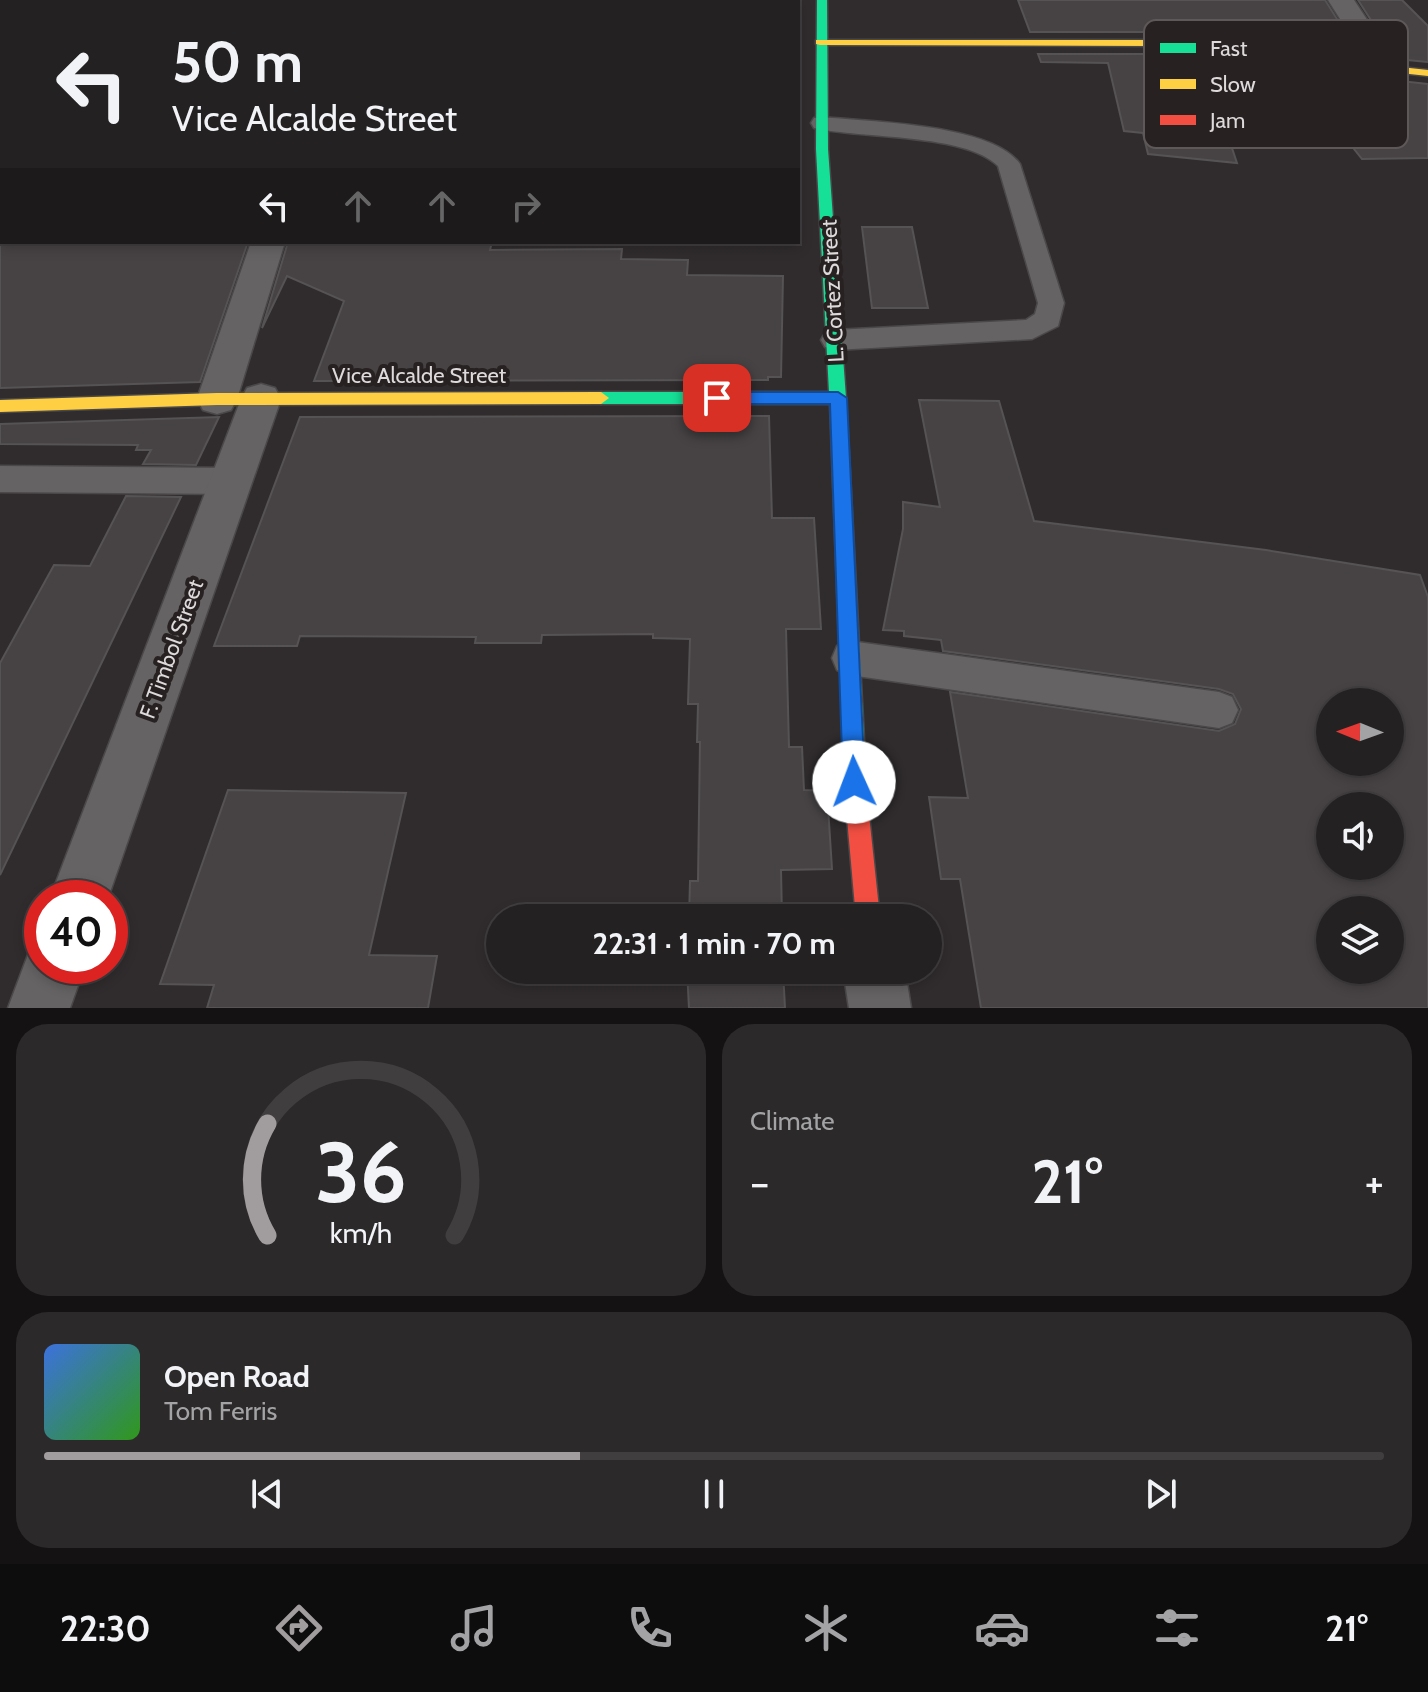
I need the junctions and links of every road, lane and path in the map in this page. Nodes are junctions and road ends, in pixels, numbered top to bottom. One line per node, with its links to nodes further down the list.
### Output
1 (822, 0): 4 (street, L. Cortez Street)
2 (1341, 0): 3 (street)
3 (1354, 20)
4 (820, 42): 5 (street); 8 (street, L. Cortez Street)
5 (1144, 43)
6 (1408, 71): 7 (street)
7 (1428, 73)
8 (822, 123): 10 (street, L. Cortez Street); 10 (lane)
9 (268, 244): 12 (street, F. Timbol Street)
10 (835, 340): 11 (street, L. Cortez Street)
11 (838, 398): 12 (street, Vice Alcalde Street); 16 (street, L. Cortez Street)
12 (239, 399): 13 (street, Vice Alcalde Street); 15 (street, F. Timbol Street)
13 (0, 406)
14 (0, 479): 15 (lane)
15 (232, 481): 18 (street, F. Timbol Street)
16 (850, 658): 17 (lane); 19 (street, L. Cortez Street)
17 (1219, 710)
18 (86, 880)
19 (866, 904)
20 (48, 984): 22 (street)
21 (876, 984): 23 (street)
22 (39, 1008)
23 (880, 1008)

